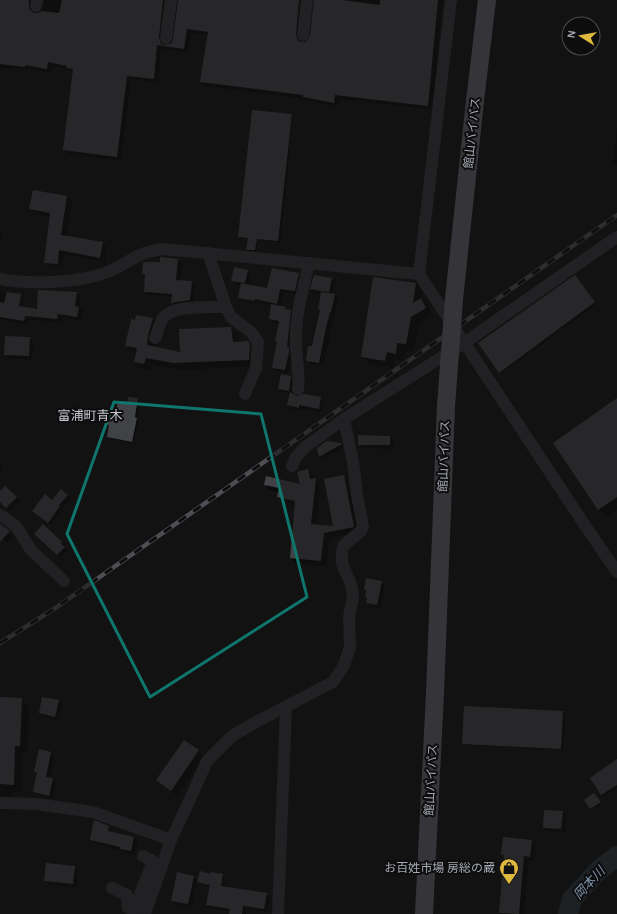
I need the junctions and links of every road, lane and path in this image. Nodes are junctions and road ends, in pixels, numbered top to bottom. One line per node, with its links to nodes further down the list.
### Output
1 (171, 0): 6 (street)
2 (307, 0): 5 (street)
3 (451, 0): 10 (street)
4 (487, 0): 29 (highway, 館山バイパス, bridge)
5 (303, 35)
6 (166, 38)
7 (617, 237): 14 (street)
8 (208, 253): 9 (street); 11 (street); 12 (street)
9 (309, 263): 10 (street); 15 (street)
10 (419, 274): 14 (street)
11 (0, 279)
12 (226, 307): 13 (street); 16 (street)
13 (155, 338)
14 (464, 343): 17 (street); 20 (street)
15 (298, 389)
16 (245, 394)
17 (344, 418): 18 (street); 22 (street)
18 (292, 466)
19 (0, 515): 21 (street)
20 (617, 572)
21 (64, 581)
22 (286, 707): 24 (street); 28 (street)
23 (0, 803): 24 (street)
24 (171, 840): 27 (street)
25 (143, 856): 27 (street)
26 (112, 888): 27 (street)
27 (136, 911)
28 (278, 914)
29 (424, 914)

